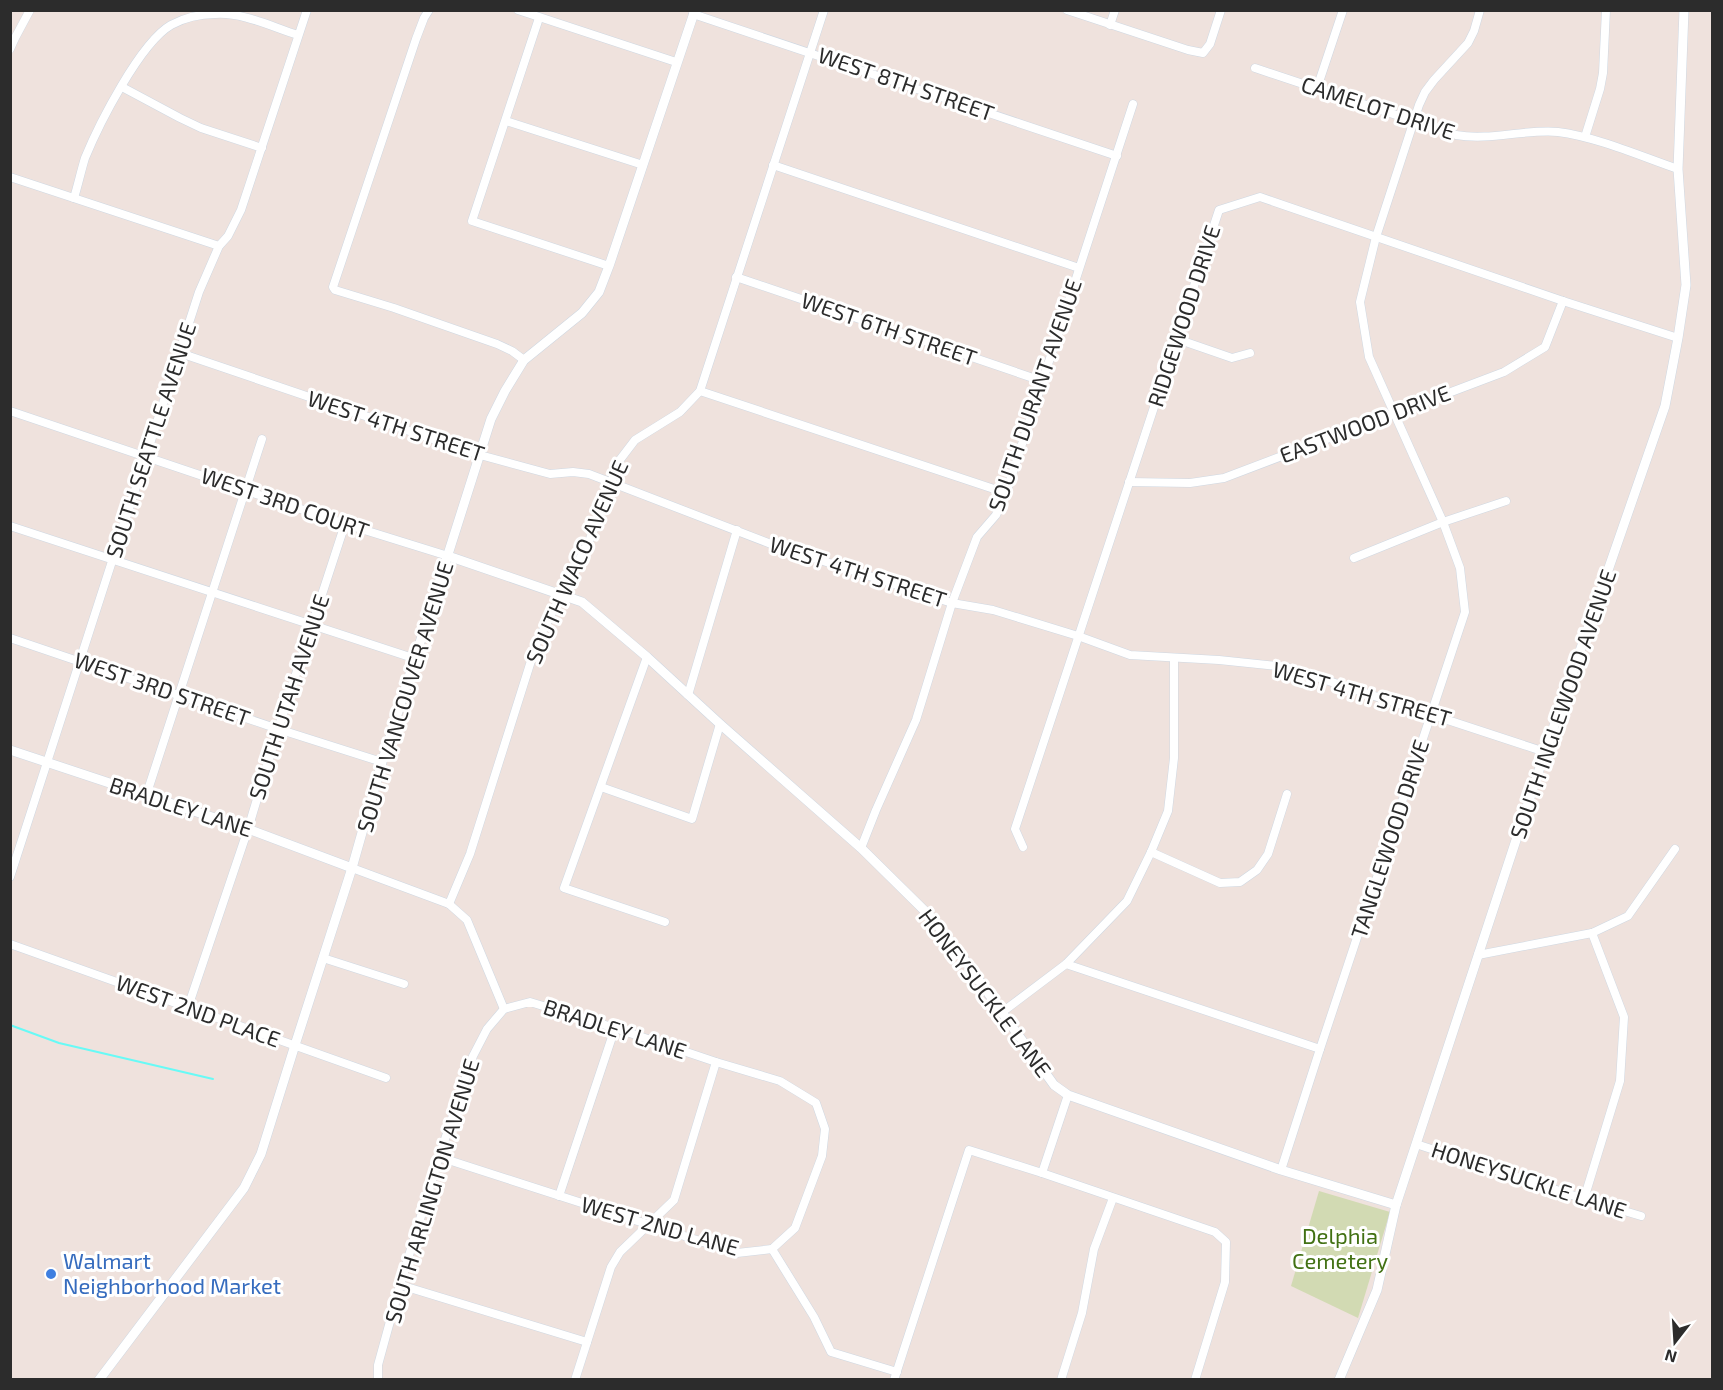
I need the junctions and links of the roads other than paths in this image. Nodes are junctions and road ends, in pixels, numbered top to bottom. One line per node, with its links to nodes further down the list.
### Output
1 (30, 10): 17 (street)
2 (307, 10): 16 (street, SOUTH SEATTLE AVENUE)
3 (429, 10): 44 (street)
4 (518, 10): 14 (street)
5 (824, 10): 18 (street, SOUTH WACO AVENUE)
6 (1067, 10): 15 (street)
7 (1115, 10): 15 (street)
8 (1221, 10): 15 (street)
9 (1343, 10): 22 (street)
10 (1480, 10): 25 (street, TANGLEWOOD DRIVE)
11 (1606, 10): 26 (street)
12 (1684, 10): 31 (street, SOUTH INGLEWOOD AVENUE)
13 (694, 12): 18 (street, WEST 8TH STREET); 19 (street, SOUTH VANCOUVER AVENUE)
14 (539, 18): 19 (street); 24 (street)
15 (1110, 25)
16 (298, 35): 21 (street); 27 (street, SOUTH SEATTLE AVENUE)
17 (10, 49)
18 (810, 52): 28 (street, WEST 8TH STREET); 30 (street, SOUTH WACO AVENUE)
19 (676, 62): 29 (street, SOUTH VANCOUVER AVENUE)
20 (1255, 68): 22 (street, CAMELOT DRIVE)
21 (122, 87): 27 (street); 33 (street)
22 (1317, 88): 25 (street, CAMELOT DRIVE)
23 (1134, 104): 28 (street, SOUTH DURANT AVENUE)
24 (506, 121): 29 (street); 36 (street)
25 (1414, 121): 26 (street, CAMELOT DRIVE); 34 (street, TANGLEWOOD DRIVE)
26 (1585, 137): 31 (street, CAMELOT DRIVE)
27 (262, 148): 35 (street, SOUTH SEATTLE AVENUE)
28 (1117, 156): 37 (street, SOUTH DURANT AVENUE)
29 (643, 165): 36 (street, SOUTH VANCOUVER AVENUE)
30 (773, 165): 37 (street); 38 (street, SOUTH WACO AVENUE)
31 (1678, 169): 40 (street, SOUTH INGLEWOOD AVENUE)
32 (10, 177): 33 (street)
33 (74, 198): 35 (street)
34 (1376, 237): 39 (street, RIDGEWOOD DRIVE); 41 (street, RIDGEWOOD DRIVE); 48 (street, TANGLEWOOD DRIVE)
35 (219, 246): 42 (street, SOUTH SEATTLE AVENUE)
36 (609, 266): 44 (street, SOUTH VANCOUVER AVENUE)
37 (1079, 268): 45 (street, SOUTH DURANT AVENUE)
38 (736, 277): 45 (street, WEST 6TH STREET); 46 (street, SOUTH WACO AVENUE)
39 (1563, 301): 40 (street, RIDGEWOOD DRIVE); 48 (street, EASTWOOD DRIVE)
40 (1678, 338): 80 (street, SOUTH INGLEWOOD AVENUE)
41 (1177, 339): 43 (street); 53 (street, RIDGEWOOD DRIVE)
42 (180, 353): 50 (street, WEST 4TH STREET); 51 (street, SOUTH SEATTLE AVENUE)
43 (1250, 353)
44 (524, 360): 50 (street, SOUTH VANCOUVER AVENUE)
45 (1042, 381): 55 (street, SOUTH DURANT AVENUE)
46 (700, 391): 52 (street, SOUTH WACO AVENUE); 55 (street)
47 (10, 411): 51 (street, WEST 3RD COURT)
48 (1394, 412): 53 (street, EASTWOOD DRIVE); 57 (street, TANGLEWOOD DRIVE)
49 (262, 439): 54 (street)
50 (480, 455): 52 (street, WEST 4TH STREET); 61 (street, SOUTH VANCOUVER AVENUE)
51 (147, 456): 54 (street, WEST 3RD COURT); 63 (street, SOUTH SEATTLE AVENUE)
52 (611, 482): 60 (street, WEST 4TH STREET); 65 (street, SOUTH WACO AVENUE)
53 (1129, 482): 68 (street, RIDGEWOOD DRIVE)
54 (245, 490): 58 (street, WEST 3RD COURT); 64 (street)
55 (1006, 493): 66 (street, SOUTH DURANT AVENUE)
56 (1506, 501): 57 (street)
57 (1443, 522): 62 (street); 76 (street, TANGLEWOOD DRIVE)
58 (345, 524): 61 (street, WEST 3RD COURT); 67 (street, SOUTH UTAH AVENUE)
59 (10, 526): 63 (street)
60 (737, 530): 66 (street, WEST 4TH STREET); 75 (street)
61 (448, 556): 65 (street, WEST 3RD COURT); 72 (street, SOUTH VANCOUVER AVENUE)
62 (1354, 558)
63 (112, 560): 64 (street); 73 (street, SOUTH SEATTLE AVENUE)
64 (213, 593): 67 (street); 74 (street)
65 (561, 594): 70 (street, HONEYSUCKLE LANE); 93 (street, SOUTH WACO AVENUE)
66 (952, 603): 68 (street, WEST 4TH STREET); 88 (street, SOUTH DURANT AVENUE)
67 (312, 626): 72 (street); 78 (street, SOUTH UTAH AVENUE)
68 (1078, 636): 71 (street, WEST 4TH STREET); 87 (street, RIDGEWOOD DRIVE)
69 (10, 639): 73 (street, WEST 3RD STREET)
70 (647, 657): 75 (street, HONEYSUCKLE LANE); 83 (street)
71 (1174, 658): 76 (street, WEST 4TH STREET); 90 (street)
72 (416, 659): 82 (street, SOUTH VANCOUVER AVENUE)
73 (80, 661): 74 (street, WEST 3RD STREET); 81 (street, SOUTH SEATTLE AVENUE)
74 (179, 694): 78 (street, WEST 3RD STREET); 85 (street)
75 (688, 695): 77 (street, HONEYSUCKLE LANE)
76 (1431, 713): 80 (street, WEST 4TH STREET); 106 (street, TANGLEWOOD DRIVE)
77 (720, 724): 83 (street); 88 (street, HONEYSUCKLE LANE)
78 (278, 729): 82 (street, WEST 3RD STREET); 86 (street, SOUTH UTAH AVENUE)
79 (10, 750): 81 (street, BRADLEY LANE)
80 (1545, 752): 97 (street, SOUTH INGLEWOOD AVENUE)
81 (47, 762): 85 (street, BRADLEY LANE); 92 (street, SOUTH SEATTLE AVENUE)
82 (382, 762): 91 (street, SOUTH VANCOUVER AVENUE)
83 (601, 787): 94 (street)
84 (1287, 794): 90 (street)
85 (146, 796): 86 (street, BRADLEY LANE)
86 (248, 829): 91 (street, BRADLEY LANE); 101 (street, SOUTH UTAH AVENUE)
87 (1023, 847)
88 (861, 848): 103 (street, HONEYSUCKLE LANE)
89 (1675, 849): 95 (street)
90 (1151, 852): 99 (street)
91 (352, 868): 93 (street, BRADLEY LANE); 98 (street, SOUTH VANCOUVER AVENUE)
92 (10, 877)
93 (449, 904): 102 (street, BRADLEY LANE)
94 (665, 922)
95 (1592, 933): 97 (street); 116 (street)
96 (10, 944): 101 (street, WEST 2ND PLACE)
97 (1478, 955): 110 (street, SOUTH INGLEWOOD AVENUE)
98 (323, 958): 100 (street); 105 (street, SOUTH VANCOUVER AVENUE)
99 (1066, 964): 103 (street); 106 (street)
100 (404, 984)
101 (188, 1007): 105 (street, WEST 2ND PLACE)
102 (504, 1009): 104 (street, BRADLEY LANE); 111 (street, SOUTH ARLINGTON AVENUE)
103 (1001, 1013): 109 (street, HONEYSUCKLE LANE)
104 (615, 1028): 107 (street, BRADLEY LANE); 114 (street)
105 (295, 1045): 108 (street, WEST 2ND PLACE); 124 (street, SOUTH VANCOUVER AVENUE)
106 (1320, 1049): 112 (street, TANGLEWOOD DRIVE)
107 (717, 1062): 119 (street); 120 (street, BRADLEY LANE)
108 (386, 1078)
109 (1068, 1095): 112 (street, HONEYSUCKLE LANE); 113 (street)
110 (1416, 1144): 116 (street, HONEYSUCKLE LANE); 117 (street, SOUTH INGLEWOOD AVENUE)
111 (439, 1157): 114 (street, WEST 2ND LANE); 121 (street, SOUTH ARLINGTON AVENUE)
112 (1281, 1170): 117 (street, HONEYSUCKLE LANE)
113 (1042, 1173): 115 (street); 123 (street)
114 (559, 1196): 119 (street, WEST 2ND LANE)
115 (1113, 1198): 127 (street); 128 (street)
116 (1584, 1199): 118 (street, HONEYSUCKLE LANE)
117 (1396, 1206): 129 (street, SOUTH INGLEWOOD AVENUE)
118 (1641, 1216)
119 (647, 1224): 120 (street, WEST 2ND LANE); 122 (street)
120 (772, 1249): 123 (street, WEST 2ND LANE)
121 (400, 1285): 122 (street); 125 (street, SOUTH ARLINGTON AVENUE)
122 (587, 1342): 126 (street)
123 (895, 1376)
124 (99, 1380)
125 (378, 1380)
126 (575, 1380)
127 (1061, 1380)
128 (1195, 1380)
129 (1339, 1380)

